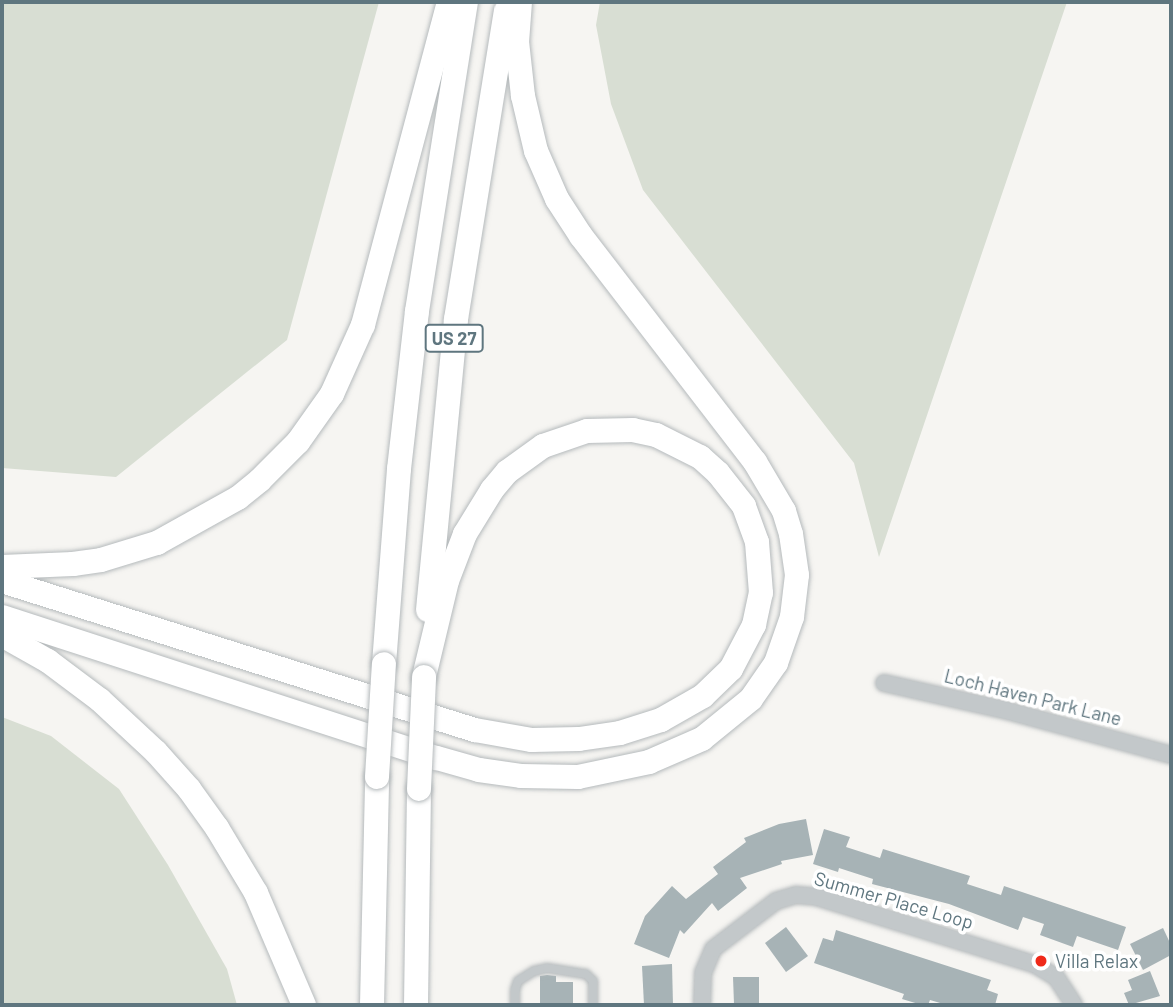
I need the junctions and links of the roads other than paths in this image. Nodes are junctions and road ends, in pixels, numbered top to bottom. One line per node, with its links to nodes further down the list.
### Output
1 (449, 2): 5 (highway)
2 (466, 2): 12 (highway, US 27, bridge)
3 (507, 2): 9 (highway, US 27)
4 (520, 2): 7 (highway)
5 (2, 567)
6 (2, 581): 9 (highway)
7 (2, 617)
8 (2, 635): 13 (highway)
9 (424, 677): 16 (highway, US 27, bridge)
10 (884, 683): 11 (street, Loch Haven Park Lane)
11 (1171, 755)
12 (371, 944): 14 (highway, US 27); 15 (highway)
13 (304, 1005)
14 (372, 1005)
15 (381, 1005)
16 (416, 1005)
17 (515, 1005): 18 (lane)
18 (593, 1005)
19 (702, 1005): 20 (street, Summer Place Loop)
20 (1074, 1005)

